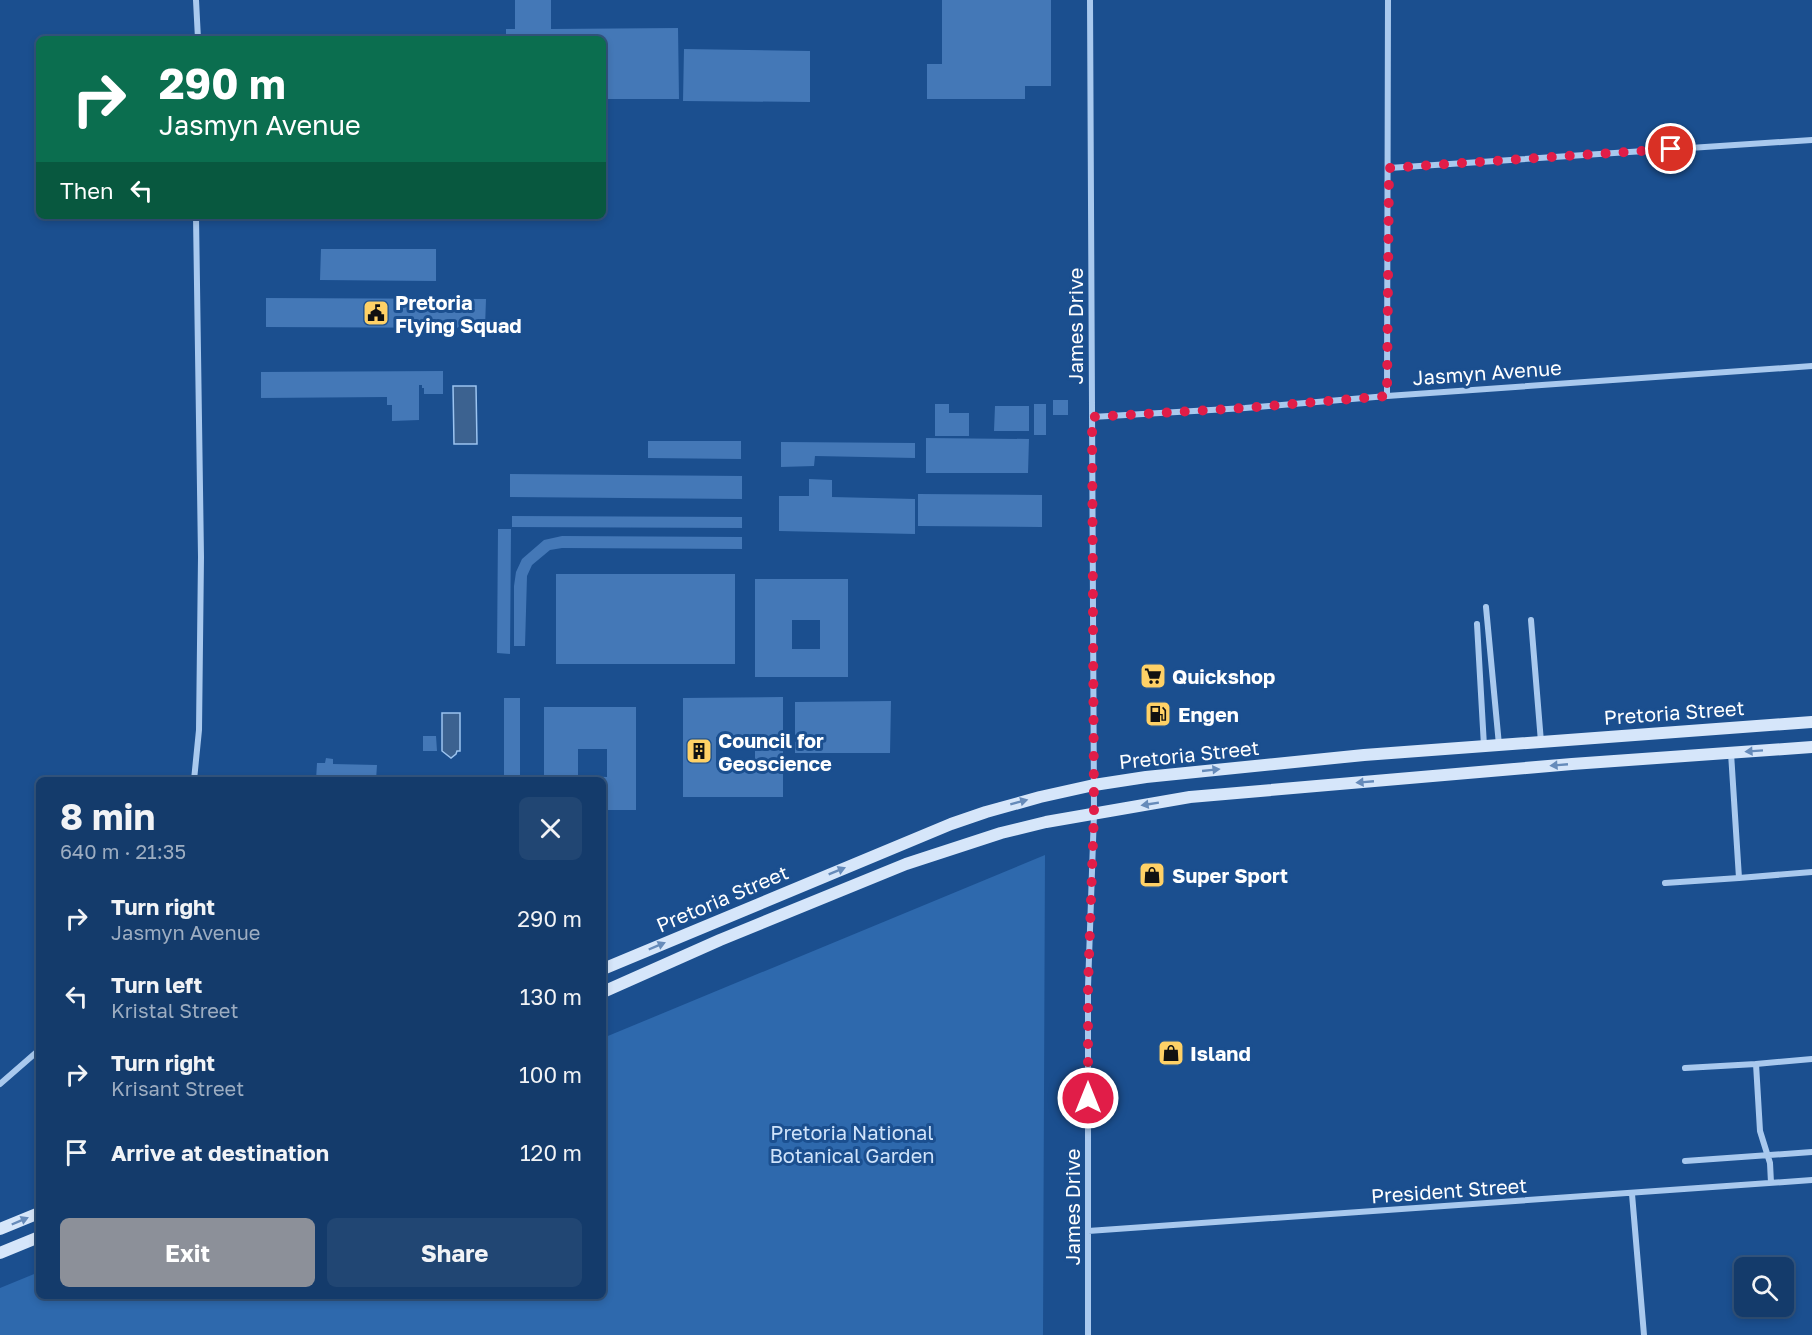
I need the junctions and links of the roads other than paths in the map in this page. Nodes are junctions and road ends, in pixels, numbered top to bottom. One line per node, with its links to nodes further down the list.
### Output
1 (196, 0): 4 (street)
2 (1090, 0): 10 (street, James Drive)
3 (1388, 0): 6 (street)
4 (198, 36)
5 (1812, 140): 6 (street)
6 (1389, 168): 9 (street)
7 (196, 219): 20 (street)
8 (1812, 366): 9 (street, Jasmyn Avenue)
9 (1387, 396): 10 (street, Jasmyn Avenue)
10 (1092, 417): 21 (street, James Drive)
11 (1486, 607): 16 (street)
12 (1531, 621): 15 (street)
13 (1477, 624): 17 (street)
14 (1812, 722): 15 (main road, Pretoria Street)
15 (1541, 741): 16 (main road, Pretoria Street)
16 (1498, 745): 17 (main road, Pretoria Street)
17 (1484, 746): 21 (main road, Pretoria Street, one-way to 17)
18 (1812, 747): 19 (main road, Pretoria Street, one-way to 19)
19 (1731, 753): 22 (main road, Pretoria Street, one-way to 22); 24 (street)
20 (194, 777)
21 (1094, 785): 22 (street, James Drive); 26 (main road, Pretoria Street, one-way to 21)
22 (1094, 813): 27 (main road, Pretoria Street); 41 (street, James Drive)
23 (1812, 872): 24 (street)
24 (1739, 878): 25 (street)
25 (1665, 883)
26 (606, 968)
27 (606, 991)
28 (36, 1053): 32 (street)
29 (1812, 1059): 30 (street)
30 (1756, 1064): 31 (street); 34 (street)
31 (1685, 1068)
32 (0, 1084)
33 (1812, 1152): 34 (street)
34 (1767, 1155): 35 (street); 37 (street)
35 (1685, 1161)
36 (1812, 1180): 37 (street, President Street)
37 (1771, 1183): 38 (street, President Street)
38 (1632, 1194): 41 (street, President Street); 45 (street)
39 (36, 1214): 40 (main road, one-way to 39)
40 (0, 1229)
41 (1088, 1231): 44 (street, James Drive)
42 (36, 1238): 43 (main road)
43 (0, 1253)
44 (1088, 1335)
45 (1644, 1335)

